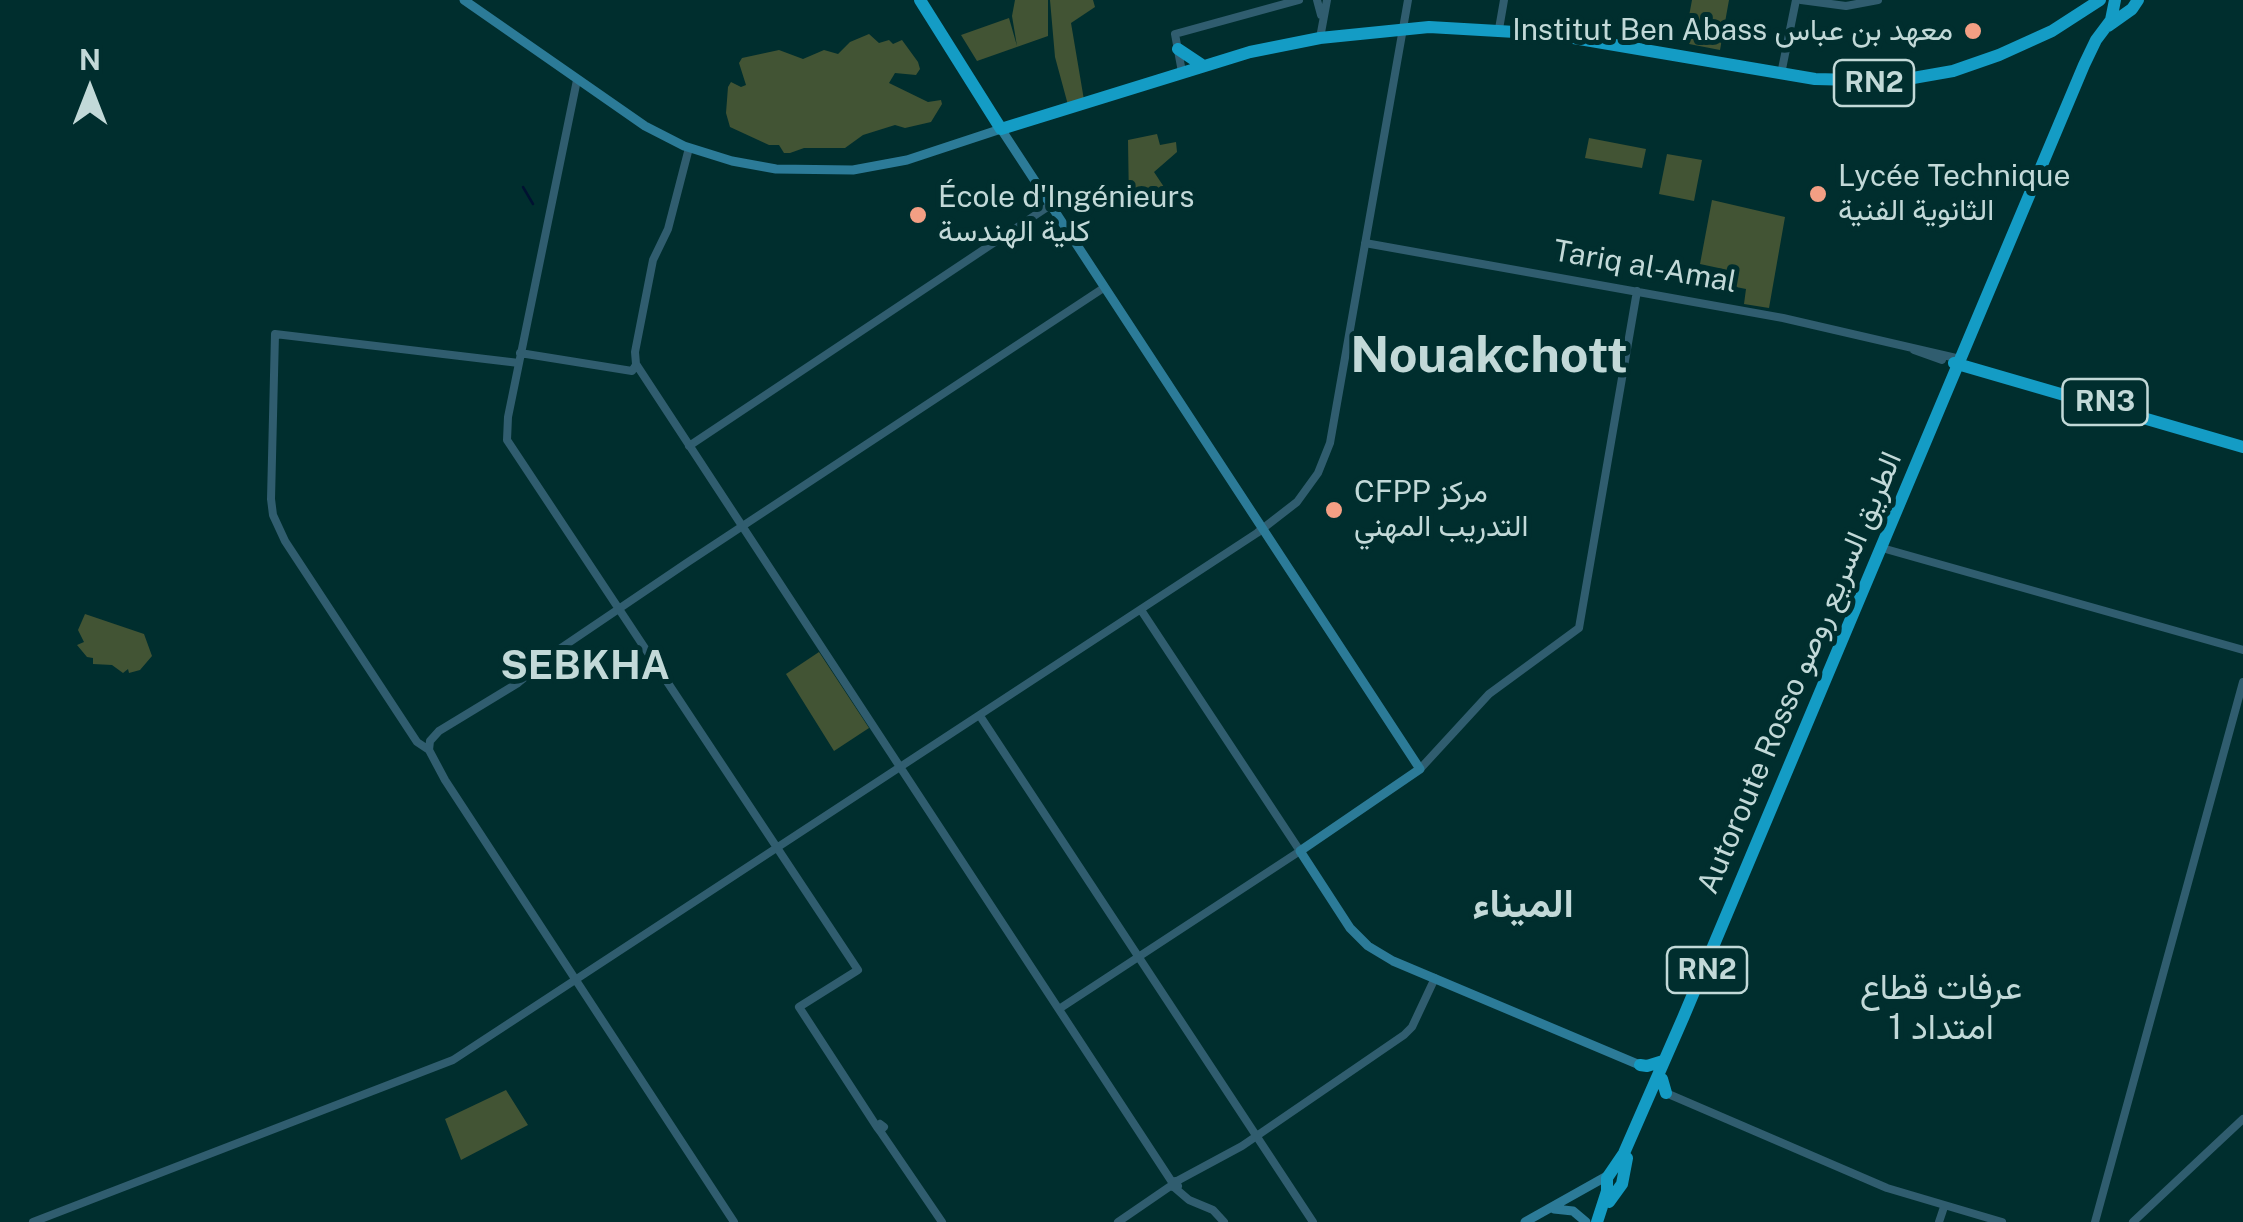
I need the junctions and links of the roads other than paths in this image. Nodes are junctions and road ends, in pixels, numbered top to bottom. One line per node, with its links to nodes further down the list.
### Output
1 (464, 0): 23 (main road)
2 (920, 0): 24 (highway)
3 (1299, 0): 19 (street)
4 (1317, 0): 14 (street)
5 (1327, 0): 14 (street)
6 (1408, 0): 15 (street)
7 (1503, 0): 16 (street)
8 (1798, 0): 9 (street); 22 (street)
9 (1878, 0)
10 (2100, 0): 13 (highway, RN2)
11 (2116, 0): 17 (highway, RN2)
12 (2138, 0): 17 (highway, RN2)
13 (2089, 2): 17 (highway); 22 (highway, RN2)
14 (1322, 20): 18 (street)
15 (1404, 28): 16 (highway, RN2); 18 (highway, RN2); 30 (street)
16 (1498, 28): 22 (highway, RN2)
17 (2105, 29): 29 (highway, RN2); 31 (highway, RN2)
18 (1320, 36): 20 (highway, RN2)
19 (1178, 49): 20 (highway); 21 (street)
20 (1201, 64): 21 (highway, RN2)
21 (1181, 71): 25 (highway, RN2)
22 (1782, 72)
23 (577, 80): 27 (main road); 35 (street)
24 (992, 115): 25 (highway); 26 (main road)
25 (1008, 132): 26 (main road); 28 (main road)
26 (982, 136): 27 (main road)
27 (689, 148): 37 (street)
28 (1049, 206): 33 (main road); 39 (street)
29 (2018, 230): 32 (highway, RN2); 36 (highway)
30 (1365, 242): 34 (street, Tariq al-Amal / RN3); 42 (street)
31 (2009, 244): 32 (highway, RN2); 36 (highway)
32 (1994, 283): 40 (highway, Autoroute Rosso الطريق السريع روصو / RN2)
33 (1102, 289): 41 (street); 42 (main road)
34 (1637, 291): 36 (street, Tariq al-Amal / RN3); 51 (street)
35 (520, 358): 37 (street); 44 (street); 49 (street)
36 (1961, 362): 38 (highway, Tariq al-Amal / RN3); 38 (highway, Tariq al-Amal / RN3); 40 (highway)
37 (636, 369): 39 (street)
38 (2243, 444)
39 (689, 446): 41 (street)
40 (1897, 510): 43 (highway, Autoroute Rosso الطريق السريع روصو / RN2)
41 (742, 527): 44 (street); 50 (street)
42 (1263, 529): 45 (street); 51 (main road)
43 (1881, 548): 46 (street); 58 (highway, Autoroute Rosso الطريق السريع روصو / RN2); 60 (highway, Autoroute Rosso الطريق السريع روصو / RN2)
44 (618, 609): 49 (street); 52 (street)
45 (1141, 610): 48 (street); 53 (street)
46 (2243, 650)
47 (2243, 682): 78 (street)
48 (980, 716): 50 (street); 54 (street)
49 (429, 750): 56 (street)
50 (900, 768): 52 (street); 57 (street)
51 (1420, 769): 53 (main road)
52 (778, 849): 56 (street); 69 (street)
53 (1300, 851): 54 (street); 55 (main road)
54 (1140, 956): 57 (street); 62 (street)
55 (1435, 978): 59 (main road); 62 (street)
56 (576, 981): 67 (street); 68 (street)
57 (1059, 1008): 64 (street)
58 (1662, 1062): 59 (highway); 60 (highway, Autoroute Rosso الطريق السريع روصو / RN2)
59 (1640, 1065): 60 (main road)
60 (1660, 1085): 63 (highway, Autoroute Rosso الطريق السريع روصو / RN2); 65 (street)
61 (2243, 1119): 79 (street)
62 (1257, 1135): 64 (street); 72 (street)
63 (1610, 1181): 66 (main road); 75 (highway, RN2)
64 (1175, 1184): 70 (street); 71 (street)
65 (1944, 1207): 76 (street); 77 (street)
66 (1547, 1210): 73 (main road); 74 (main road)
67 (33, 1222)
68 (734, 1222)
69 (942, 1222)
70 (1118, 1222)
71 (1224, 1222)
72 (1314, 1222)
73 (1525, 1222)
74 (1586, 1222)
75 (1599, 1222)
76 (1939, 1222)
77 (2002, 1222)
78 (2095, 1222)
79 (2133, 1222)

